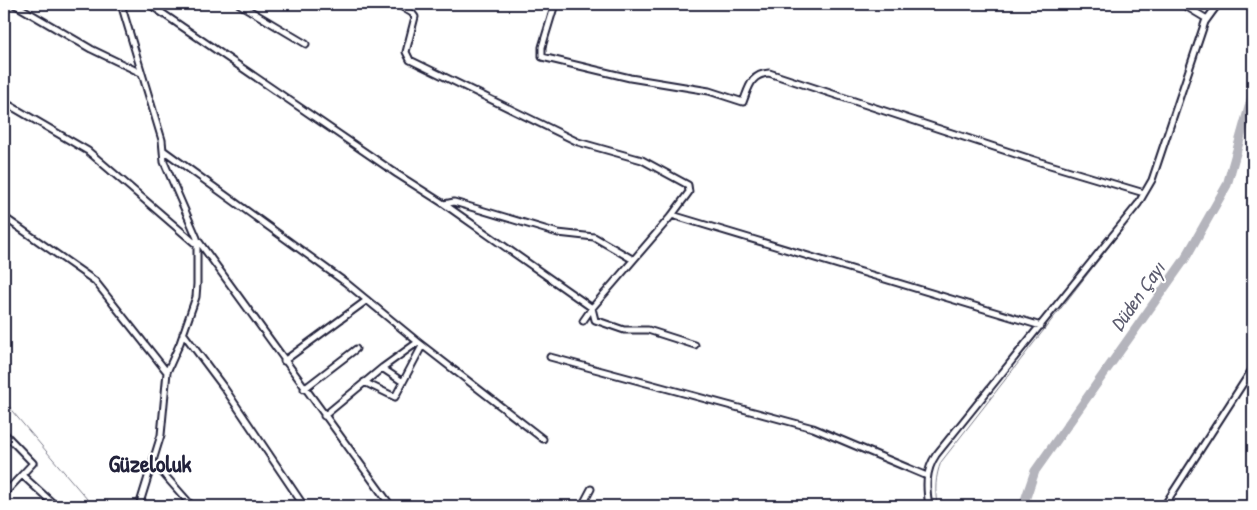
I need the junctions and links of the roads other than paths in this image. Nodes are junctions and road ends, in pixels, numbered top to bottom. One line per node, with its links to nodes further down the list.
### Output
1 (14, 4): 11 (street)
2 (121, 4): 11 (street)
3 (149, 4): 15 (street)
4 (239, 4): 10 (street)
5 (397, 4): 16 (street)
6 (554, 4): 14 (street)
7 (1182, 4): 9 (street)
8 (1218, 4): 9 (street)
9 (1207, 19): 14 (street)
10 (306, 44)
11 (141, 73): 13 (street)
12 (4, 102): 19 (street)
13 (163, 150): 18 (street); 21 (street)
14 (1144, 193): 24 (street)
15 (444, 204): 20 (street); 22 (street)
16 (672, 215): 20 (street); 24 (street)
17 (4, 217): 33 (street)
18 (196, 238): 19 (street); 30 (street)
19 (197, 245): 25 (street)
20 (632, 259): 22 (street)
21 (367, 300): 26 (street); 30 (street)
22 (592, 308): 23 (street); 27 (street)
23 (583, 321)
24 (1041, 326): 44 (street)
25 (182, 333): 33 (street); 50 (street)
26 (420, 344): 31 (street); 36 (street); 41 (street)
27 (695, 345)
28 (356, 349): 38 (street)
29 (550, 357): 44 (street)
30 (284, 361): 38 (street)
31 (382, 368): 35 (street); 36 (street)
32 (1253, 368): 34 (street)
33 (167, 372): 42 (street)
34 (1246, 380): 37 (street); 54 (street)
35 (364, 382): 36 (street); 39 (street)
36 (403, 382)
37 (1253, 384)
38 (304, 389): 39 (street)
39 (324, 416): 51 (street)
40 (4, 433): 43 (street)
41 (543, 439)
42 (154, 462): 48 (street); 49 (street)
43 (22, 474): 46 (street); 47 (street)
44 (927, 476): 53 (street)
45 (592, 490): 52 (street)
46 (4, 494)
47 (56, 506)
48 (139, 506)
49 (192, 506)
50 (304, 506)
51 (391, 506)
52 (582, 506)
53 (929, 506)
54 (1164, 506)

